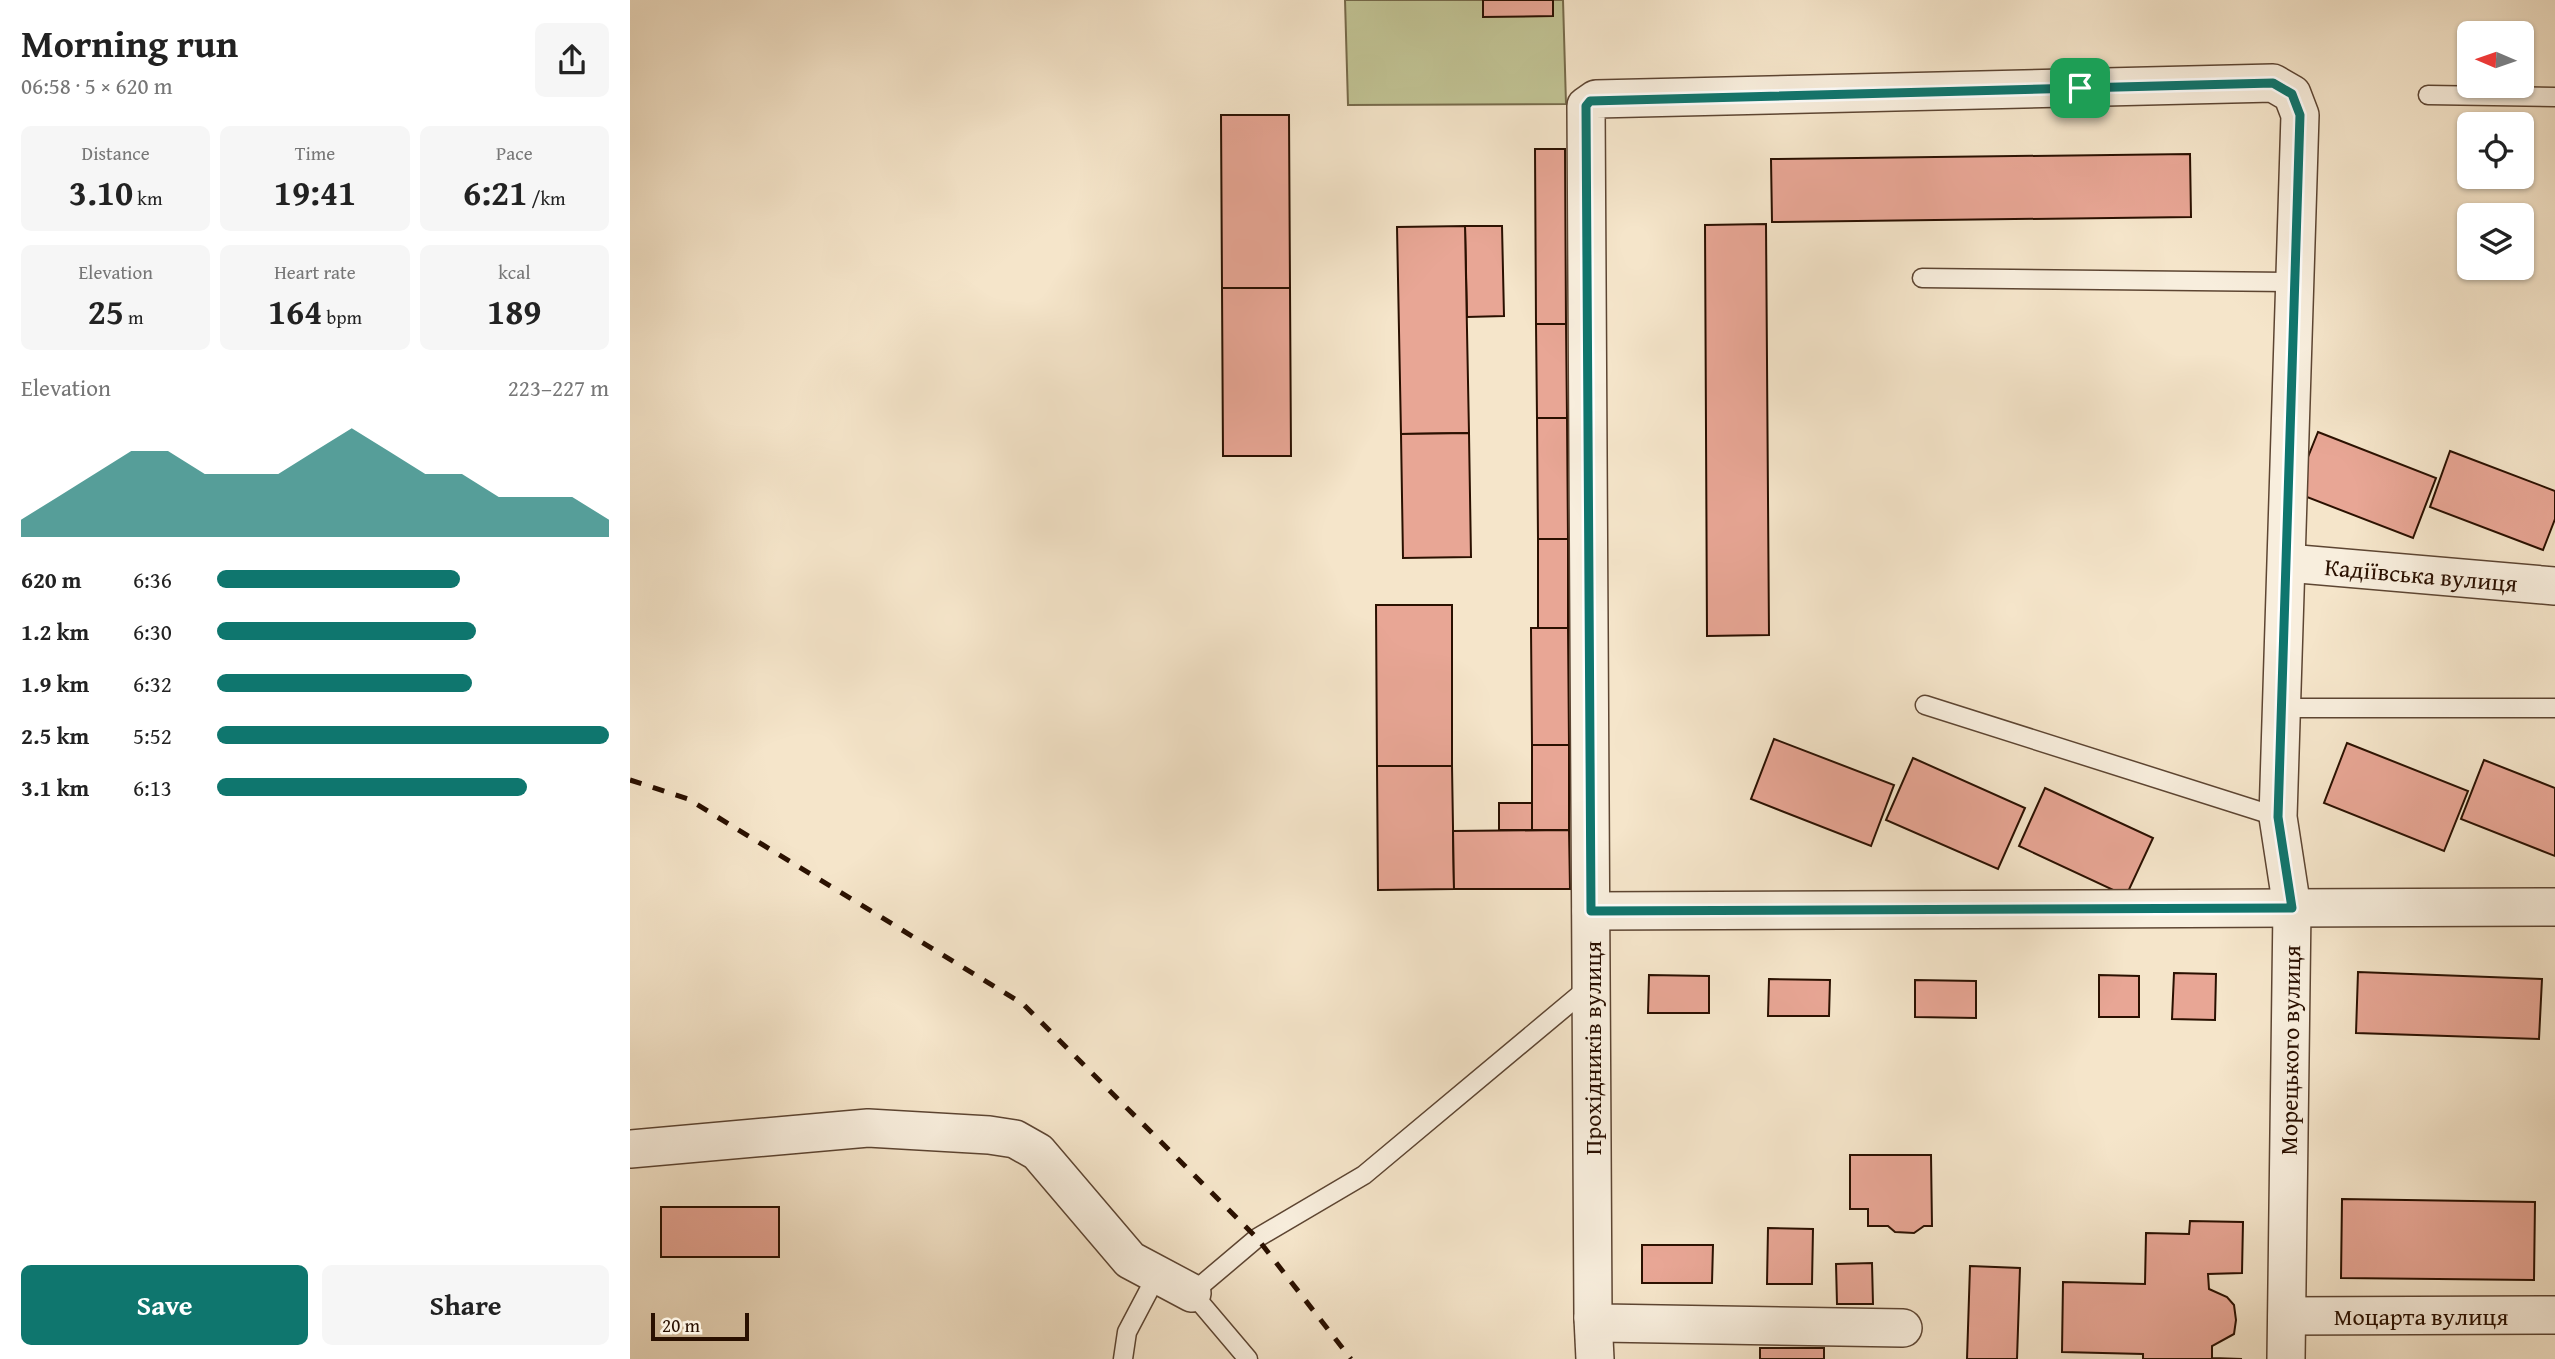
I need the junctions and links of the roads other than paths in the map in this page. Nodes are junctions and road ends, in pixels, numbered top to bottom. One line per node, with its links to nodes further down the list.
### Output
1 (2273, 83): 5 (street, Морецького вулиця); 14 (street, Прохідників вулиця)
2 (2428, 95): 3 (lane)
3 (2555, 97)
4 (1922, 278): 5 (lane)
5 (2293, 282): 6 (street, Морецького вулиця)
6 (2287, 563): 7 (street, Кадіївська вулиця); 9 (street, Морецького вулиця)
7 (2555, 586)
8 (1925, 705): 11 (lane)
9 (2282, 708): 10 (lane); 11 (street, Морецького вулиця)
10 (2555, 708)
11 (2278, 817): 13 (street, Морецького вулиця)
12 (2555, 907): 13 (street)
13 (2292, 908): 14 (street); 20 (street, Морецького вулиця)
14 (1591, 911): 15 (street, Прохідників вулиця)
15 (1592, 984): 18 (lane); 21 (street, Прохідників вулиця)
16 (630, 1149): 17 (street)
17 (1157, 1275): 18 (street); 23 (lane)
18 (1192, 1293): 24 (lane)
19 (2555, 1315): 20 (street, Моцарта вулиця)
20 (2287, 1316): 26 (street, Морецького вулиця)
21 (1593, 1318): 22 (street); 25 (street, Прохідників вулиця)
22 (1903, 1328)
23 (1123, 1359)
24 (1248, 1359)
25 (1595, 1359)
26 (2286, 1359)

